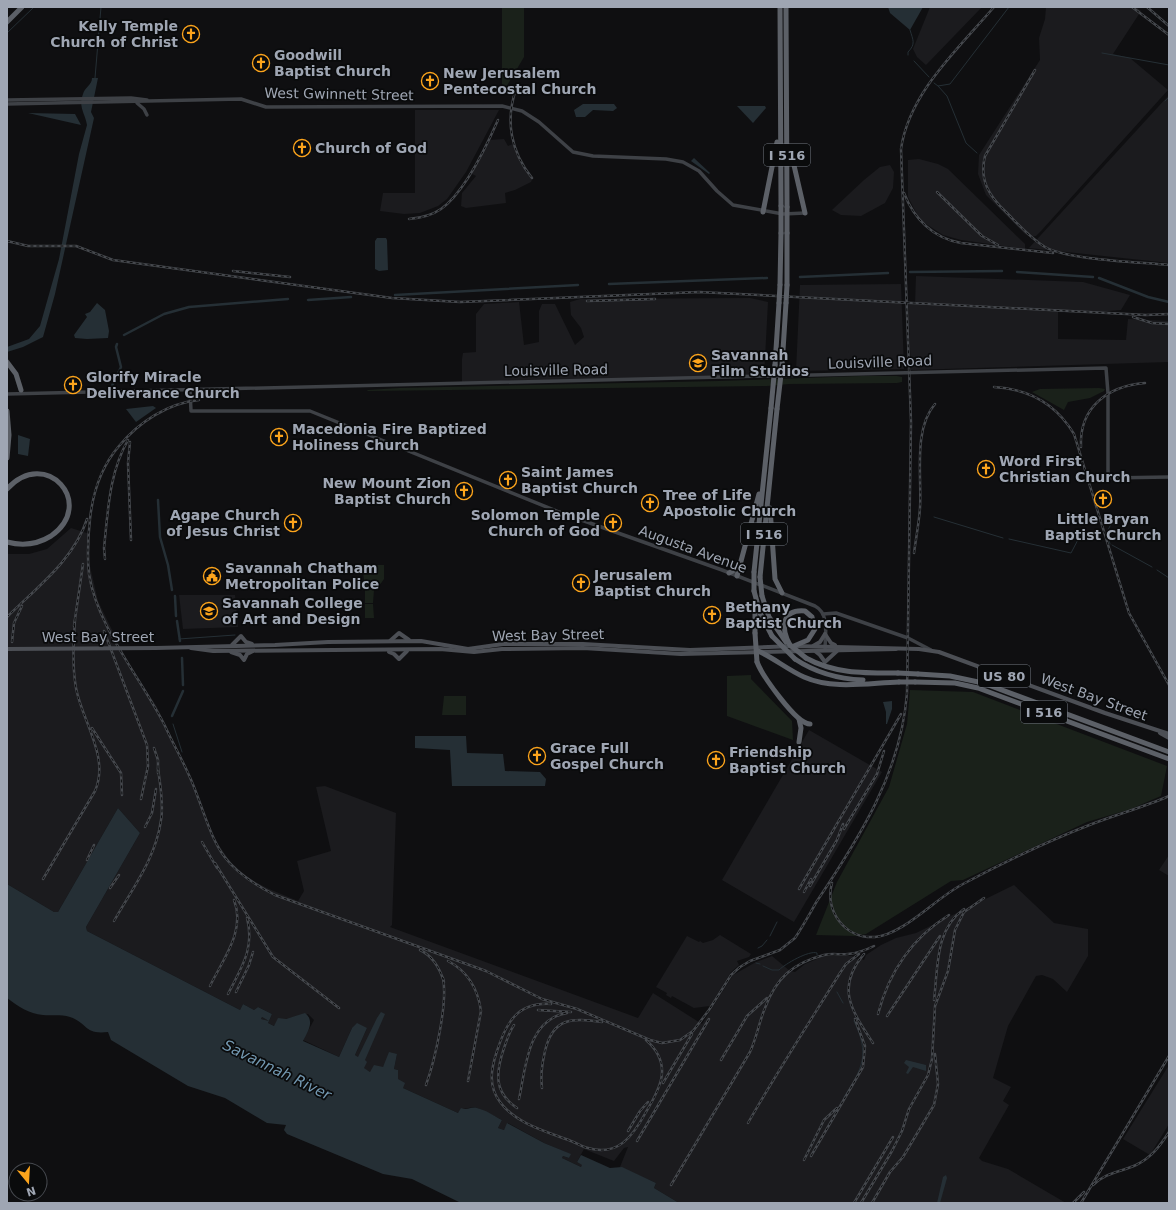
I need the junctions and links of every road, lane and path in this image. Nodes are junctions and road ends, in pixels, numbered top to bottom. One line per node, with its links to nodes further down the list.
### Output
1 (18, 7): 5 (highway)
2 (22, 7): 6 (highway)
3 (778, 7): 14 (highway, I 516)
4 (788, 7): 12 (highway, I 516)
5 (7, 17)
6 (7, 22)
7 (7, 100): 8 (main road, West Gwinnett Street)
8 (101, 101): 9 (main road, West Gwinnett Street); 10 (main road, West Gwinnett Street); 11 (main road, West Gwinnett Street)
9 (152, 101): 10 (main road, West Gwinnett Street); 15 (main road, West Gwinnett Street)
10 (136, 102): 13 (main road)
11 (7, 104)
12 (786, 104): 16 (highway); 26 (highway, I 516, bridge)
13 (147, 115)
14 (780, 123): 15 (highway); 24 (highway, I 516, bridge)
15 (763, 212): 16 (main road, West Gwinnett Street)
16 (805, 213)
17 (7, 362): 18 (highway)
18 (21, 390)
19 (190, 390): 20 (main road, Louisville Road); 23 (main road, Louisville Road); 29 (main road, Augusta Avenue)
20 (7, 394)
21 (7, 411): 22 (highway)
22 (7, 458)
23 (1169, 477)
24 (762, 485): 28 (highway); 34 (highway, I 516, bridge)
25 (7, 489): 27 (highway)
26 (770, 492): 31 (highway); 39 (highway, I 516, bridge)
27 (7, 542)
28 (740, 565): 29 (highway); 30 (highway)
29 (729, 573): 30 (main road, Augusta Avenue)
30 (737, 576): 32 (main road, Augusta Avenue)
31 (775, 579): 32 (highway); 33 (highway)
32 (772, 589): 33 (main road, Augusta Avenue)
33 (782, 593): 35 (main road, Augusta Avenue)
34 (755, 594): 54 (highway, I 516, bridge); 55 (highway, bridge)
35 (823, 614): 36 (main road); 51 (main road)
36 (825, 634): 42 (main road); 45 (main road); 46 (main road)
37 (390, 641): 38 (main road, West Bay Street); 38 (main road); 41 (main road, West Bay Street)
38 (412, 641): 39 (main road, West Bay Street)
39 (789, 643): 39 (highway); 42 (main road, West Bay Street); 61 (highway, I 516, bridge)
40 (231, 646): 41 (main road, West Bay Street); 41 (main road); 44 (main road, West Bay Street)
41 (256, 646)
42 (811, 646): 45 (main road, West Bay Street)
43 (7, 648): 44 (main road, West Bay Street, bridge)
44 (189, 648): 52 (main road, West Bay Street)
45 (825, 648): 46 (main road, West Bay Street / US 80); 50 (main road, West Bay Street)
46 (837, 648): 50 (main road); 51 (main road, West Bay Street / US 80)
47 (255, 650): 48 (main road, West Bay Street); 52 (main road, West Bay Street); 52 (main road)
48 (384, 650): 49 (main road, West Bay Street); 49 (main road)
49 (407, 650): 53 (main road, West Bay Street)
50 (814, 650): 53 (main road, West Bay Street)
51 (931, 650): 57 (main road, West Bay Street / US 80)
52 (213, 651)
53 (758, 651): 54 (highway)
54 (899, 682): 62 (highway, I 516, bridge)
55 (799, 718): 56 (highway); 60 (highway)
56 (810, 724)
57 (1160, 732): 58 (main road, West Bay Street / US 80); 59 (main road, West Bay Street / US 80)
58 (1169, 734)
59 (1169, 738)
60 (799, 742)
61 (1169, 752)
62 (1169, 759)

